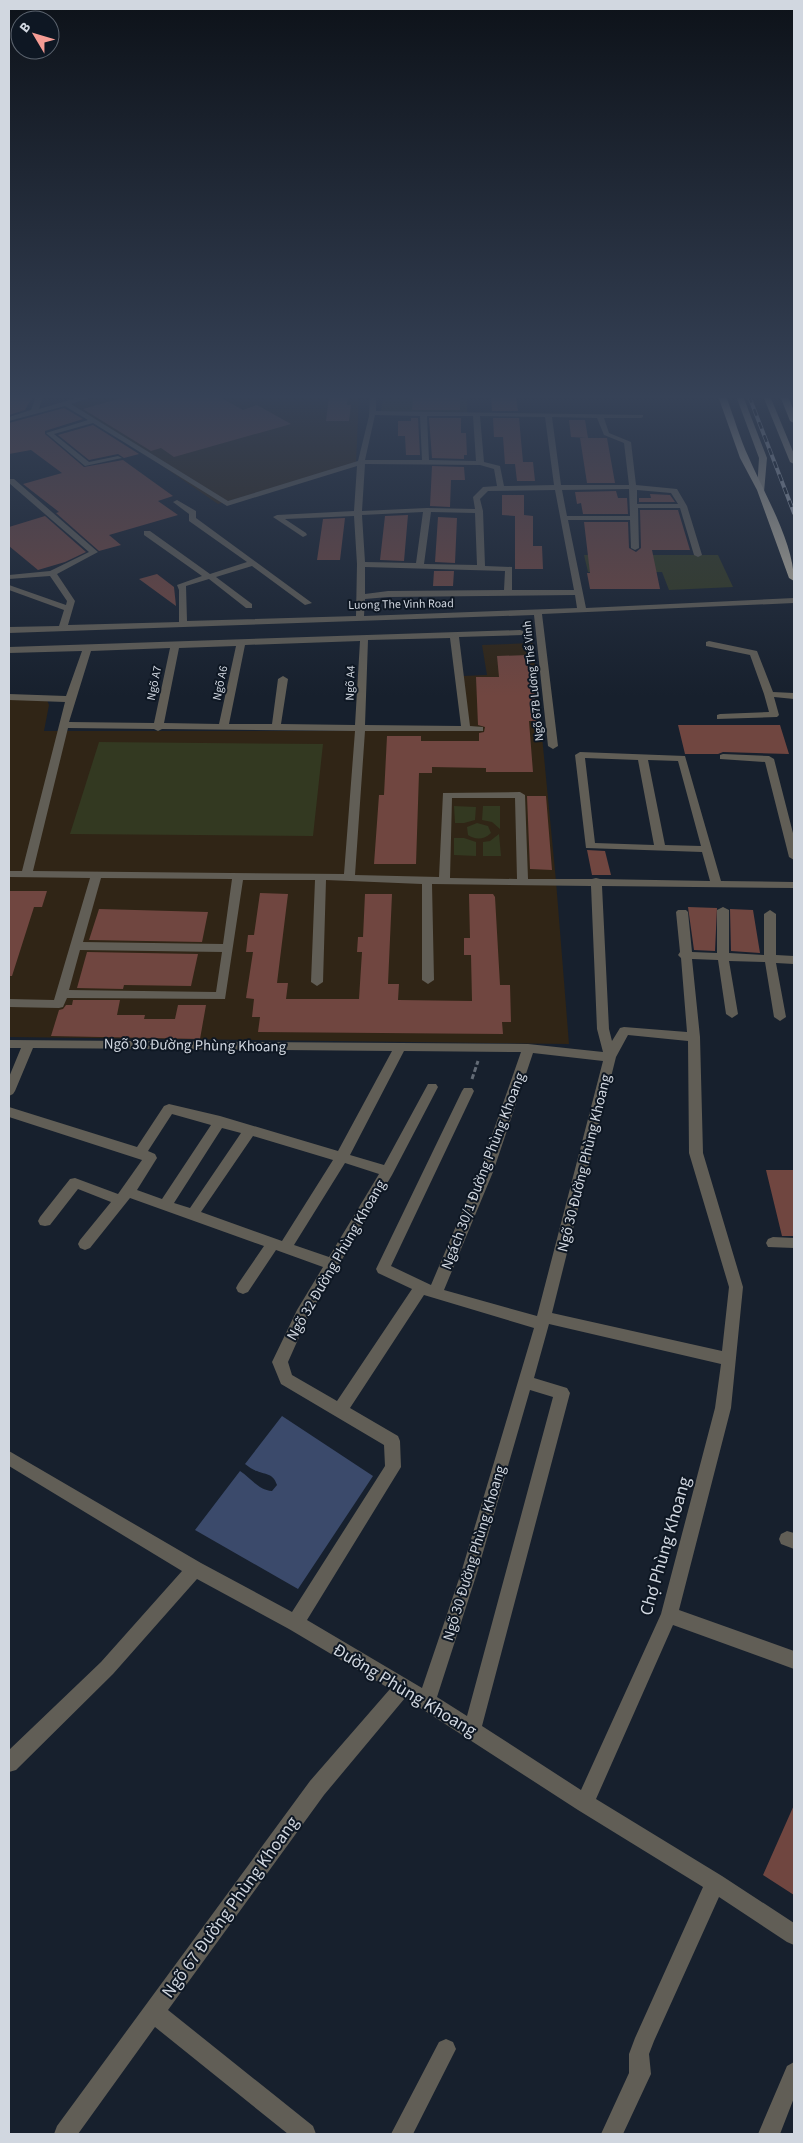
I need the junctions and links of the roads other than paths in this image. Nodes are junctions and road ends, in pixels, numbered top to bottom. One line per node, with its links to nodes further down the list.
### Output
1 (29, 496): 26 (street)
2 (214, 496): 3 (street)
3 (253, 496)
4 (359, 496): 15 (street)
5 (479, 496): 14 (street)
6 (560, 496): 16 (street)
7 (633, 496): 11 (street)
8 (677, 496): 12 (street)
9 (763, 496): 29 (highway)
10 (177, 502): 22 (street)
11 (634, 506): 12 (street); 17 (street)
12 (683, 506): 21 (street)
13 (427, 510): 14 (street); 15 (street); 24 (street)
14 (479, 511): 25 (street)
15 (358, 513): 19 (street); 23 (street)
16 (566, 518): 17 (street); 31 (street)
17 (634, 518): 20 (street)
18 (147, 533): 27 (street)
19 (303, 535)
20 (635, 548)
21 (698, 555)
22 (253, 563): 27 (street); 35 (street)
23 (361, 564): 24 (street); 33 (street)
24 (420, 565): 25 (street)
25 (481, 568): 32 (street)
26 (52, 573): 28 (street); 37 (street)
27 (209, 576): 36 (street); 41 (street)
28 (9, 577)
29 (794, 578)
30 (9, 587): 37 (street)
31 (579, 592): 32 (street); 38 (street)
32 (508, 593): 33 (street)
33 (359, 597): 40 (street)
34 (794, 601): 38 (street, Luong The Vinh Road)
35 (308, 602)
36 (249, 606)
37 (68, 609): 42 (street)
38 (582, 611): 39 (street, Luong The Vinh Road)
39 (538, 613): 40 (street, Luong The Vinh Road); 66 (street, Ngõ 67B Lương Thế Vinh)
40 (360, 617): 41 (street, Luong The Vinh Road)
41 (183, 623): 46 (street, Luong The Vinh Road)
42 (63, 628): 43 (street, Luong The Vinh Road); 46 (street, Luong The Vinh Road)
43 (9, 630)
44 (520, 633): 45 (street)
45 (454, 634): 47 (street); 64 (street)
46 (106, 637): 48 (street); 51 (street)
47 (364, 639): 49 (street); 63 (street, Ngõ A4)
48 (175, 644): 49 (street); 60 (street, Ngõ A7)
49 (241, 644): 61 (street, Ngõ A6)
50 (709, 644): 54 (street)
51 (87, 649): 52 (street); 57 (street)
52 (9, 650)
53 (283, 679): 62 (street)
54 (769, 694): 55 (street); 58 (street)
55 (794, 696)
56 (9, 697): 57 (street)
57 (70, 699): 59 (street)
58 (720, 717)
59 (64, 725): 60 (street); 73 (street)
60 (158, 728): 61 (street)
61 (223, 728): 62 (street)
62 (276, 728): 63 (street)
63 (360, 728): 64 (street); 77 (street, Ngõ A4)
64 (466, 729): 65 (street)
65 (480, 729)
66 (553, 746)
67 (642, 756): 69 (street); 69 (street); 70 (street)
68 (723, 757): 71 (street)
69 (660, 848): 70 (street)
70 (706, 849): 82 (street)
71 (794, 857)
72 (9, 874): 73 (street)
73 (28, 874): 74 (street)
74 (96, 876): 75 (street); 88 (street)
75 (238, 877): 76 (street); 89 (street)
76 (321, 877): 77 (street); 95 (street)
77 (348, 877): 78 (street)
78 (427, 879): 79 (street); 94 (street)
79 (444, 880): 80 (street); 80 (street)
80 (524, 881): 81 (street)
81 (596, 881): 82 (street); 84 (street); 105 (street)
82 (716, 883): 83 (street)
83 (794, 885)
84 (794, 890)
85 (723, 910): 91 (street)
86 (682, 912): 90 (street)
87 (770, 914): 92 (street)
88 (76, 946): 89 (street); 96 (street)
89 (228, 948): 96 (street)
90 (684, 955): 91 (street); 100 (street)
91 (723, 957): 92 (street); 98 (street)
92 (770, 959): 93 (street); 99 (street)
93 (794, 960)
94 (428, 980)
95 (317, 982)
96 (62, 994): 97 (street)
97 (9, 1003)
98 (732, 1014)
99 (780, 1017)
100 (694, 1036): 105 (street); 127 (street, Chợ Phùng Khoang)
101 (9, 1044): 102 (street, Ngõ 30 Đường Phùng Khoang)
102 (29, 1044): 103 (street, Ngõ 30 Đường Phùng Khoang); 107 (street)
103 (400, 1047): 104 (street, Ngõ 30 Đường Phùng Khoang); 113 (street)
104 (528, 1048): 105 (street, Ngõ 30 Đường Phùng Khoang); 125 (street, Ngách 30/1 Đường Phùng Khoang)
105 (610, 1057): 126 (street, Ngõ 30 Đường Phùng Khoang)
106 (432, 1087): 114 (street, Ngõ 32 Đường Phùng Khoang)
107 (9, 1090)
108 (468, 1091): 125 (street)
109 (9, 1112): 112 (street)
110 (220, 1122): 111 (street); 112 (street); 116 (street)
111 (250, 1130): 113 (street); 117 (street)
112 (140, 1153): 115 (street)
113 (342, 1157): 114 (street); 122 (street)
114 (387, 1170): 123 (street, Ngõ 32 Đường Phùng Khoang)
115 (124, 1196): 116 (street); 118 (street); 121 (street)
116 (166, 1204): 117 (street)
117 (193, 1214): 122 (street)
118 (45, 1221)
119 (773, 1243): 120 (street)
120 (794, 1243)
121 (85, 1244)
122 (279, 1245): 123 (street); 124 (street)
123 (332, 1264): 129 (street, Ngõ 32 Đường Phùng Khoang)
124 (244, 1288)
125 (428, 1290): 126 (street); 129 (street, Ngách 30/1 Đường Phùng Khoang)
126 (543, 1320): 127 (street); 128 (street, Ngõ 30 Đường Phùng Khoang)
127 (729, 1359): 132 (street, Chợ Phùng Khoang)
128 (524, 1381): 136 (street, Ngõ 30 Đường Phùng Khoang); 137 (street)
129 (340, 1410): 133 (street, Ngõ 32 Đường Phùng Khoang)
130 (9, 1458): 131 (street, Đường Phùng Khoang)
131 (195, 1569): 133 (street, Đường Phùng Khoang); 138 (street)
132 (669, 1615): 134 (street); 139 (street, Chợ Phùng Khoang)
133 (295, 1624): 135 (street, Đường Phùng Khoang)
134 (794, 1660)
135 (403, 1688): 136 (street, Đường Phùng Khoang); 142 (street, Ngõ 67 Đường Phùng Khoang)
136 (427, 1702): 137 (street, Đường Phùng Khoang)
137 (472, 1730): 139 (street, Đường Phùng Khoang)
138 (9, 1763)
139 (585, 1803): 140 (street, Đường Phùng Khoang)
140 (715, 1883): 141 (street, Đường Phùng Khoang); 148 (street)
141 (794, 1935)
142 (153, 2012): 145 (street, Ngõ 67 Đường Phùng Khoang); 146 (street)
143 (446, 2048): 147 (street)
144 (794, 2073): 149 (street)
145 (65, 2134)
146 (305, 2134)
147 (402, 2134)
148 (612, 2134)
149 (769, 2134)

